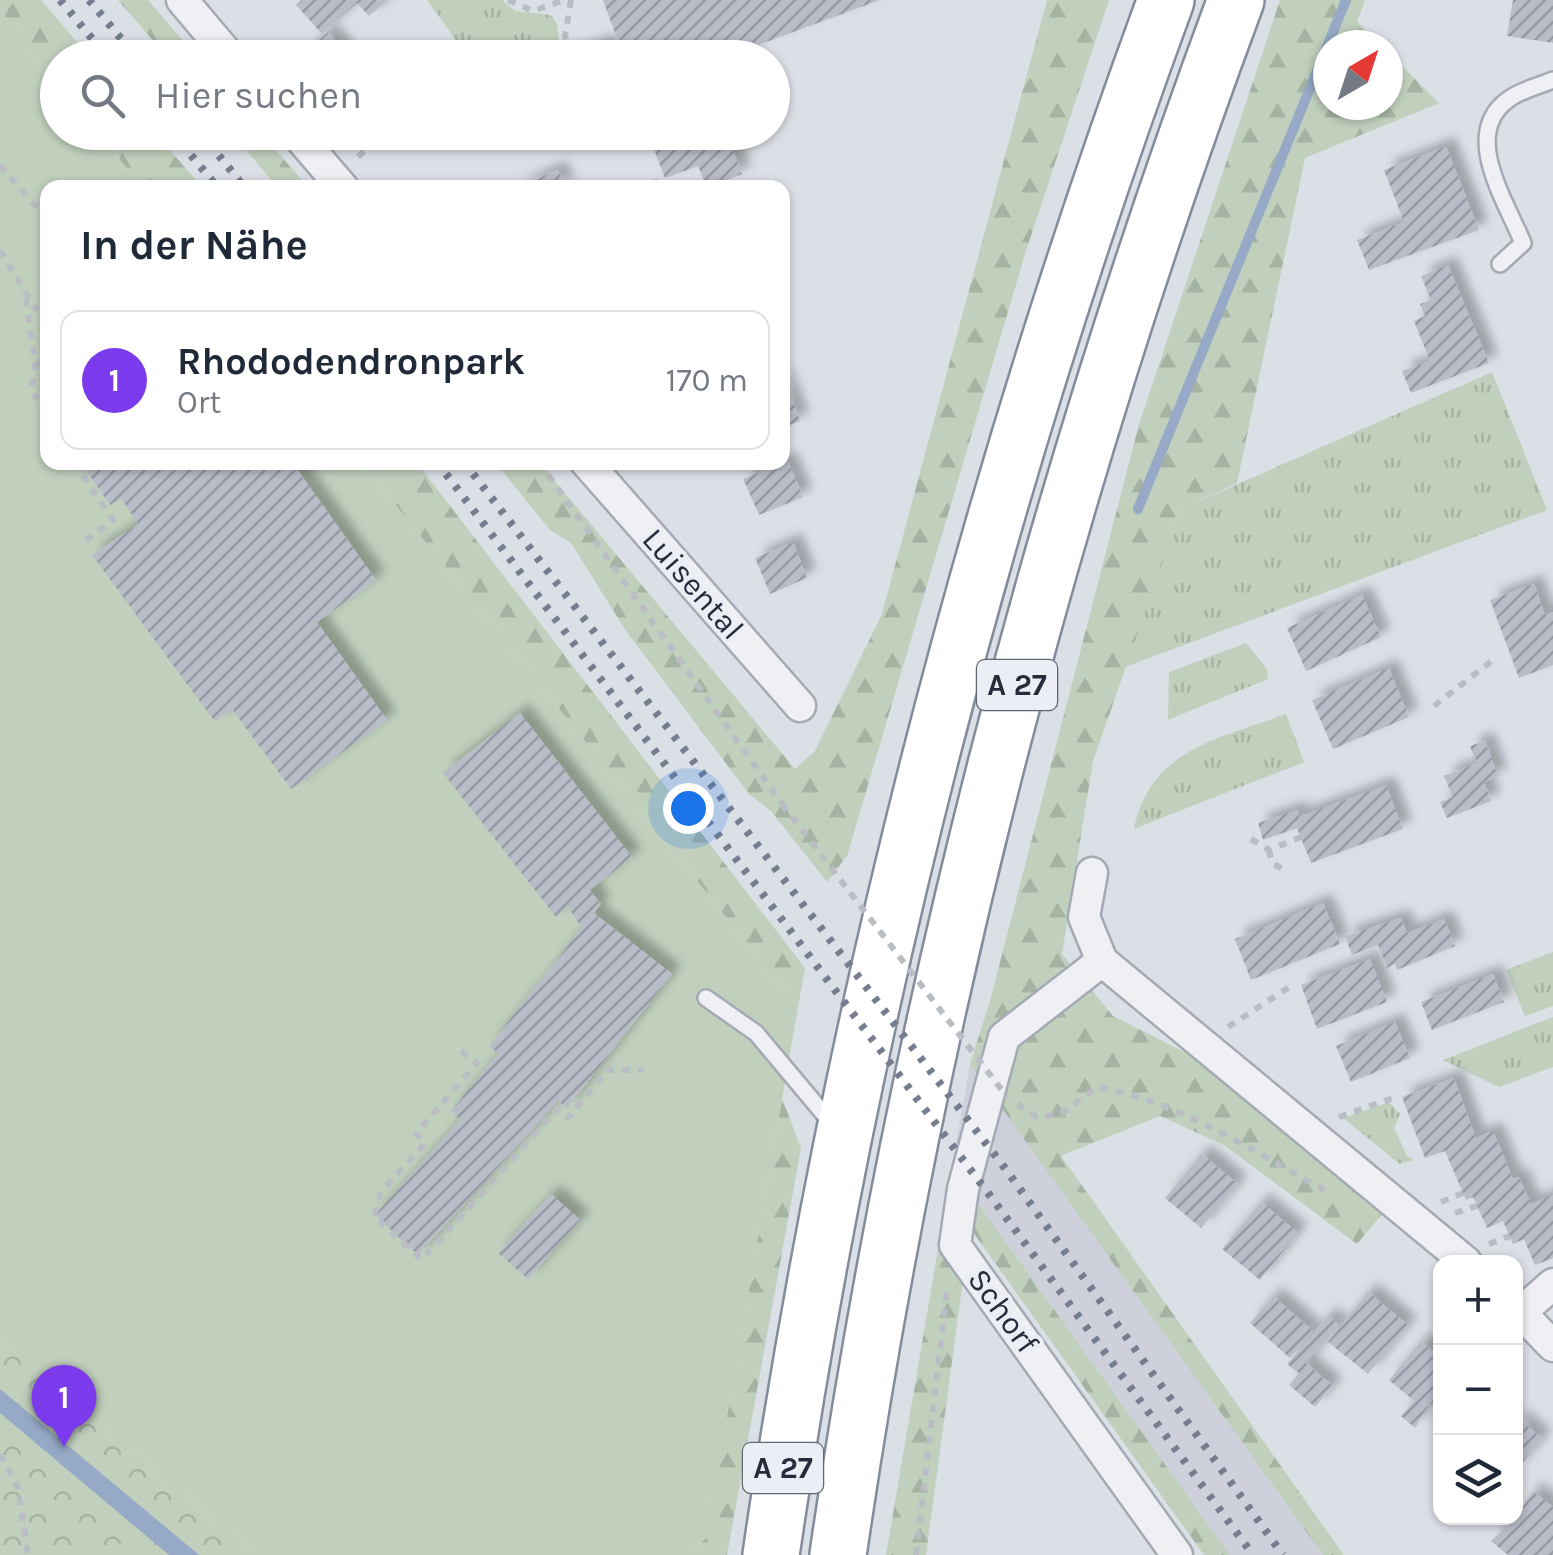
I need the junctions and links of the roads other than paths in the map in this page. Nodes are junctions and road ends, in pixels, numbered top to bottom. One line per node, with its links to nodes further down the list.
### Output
1 (182, 0): 4 (street)
2 (1166, 0): 14 (highway, A 27)
3 (1236, 0): 21 (highway, A 27)
4 (216, 40)
5 (1553, 80): 8 (lane)
6 (310, 150): 7 (street)
7 (336, 180)
8 (1500, 264)
9 (593, 470): 10 (street, Luisental)
10 (800, 706)
11 (1092, 873): 12 (street)
12 (1102, 961): 15 (street); 22 (street, Schorf)
13 (706, 998): 14 (lane)
14 (842, 1136): 20 (highway, A 27)
15 (1458, 1255)
16 (1553, 1284): 17 (street)
17 (1523, 1307)
18 (1523, 1316): 19 (street)
19 (1553, 1346)
20 (770, 1555)
21 (838, 1555)
22 (1177, 1555)

